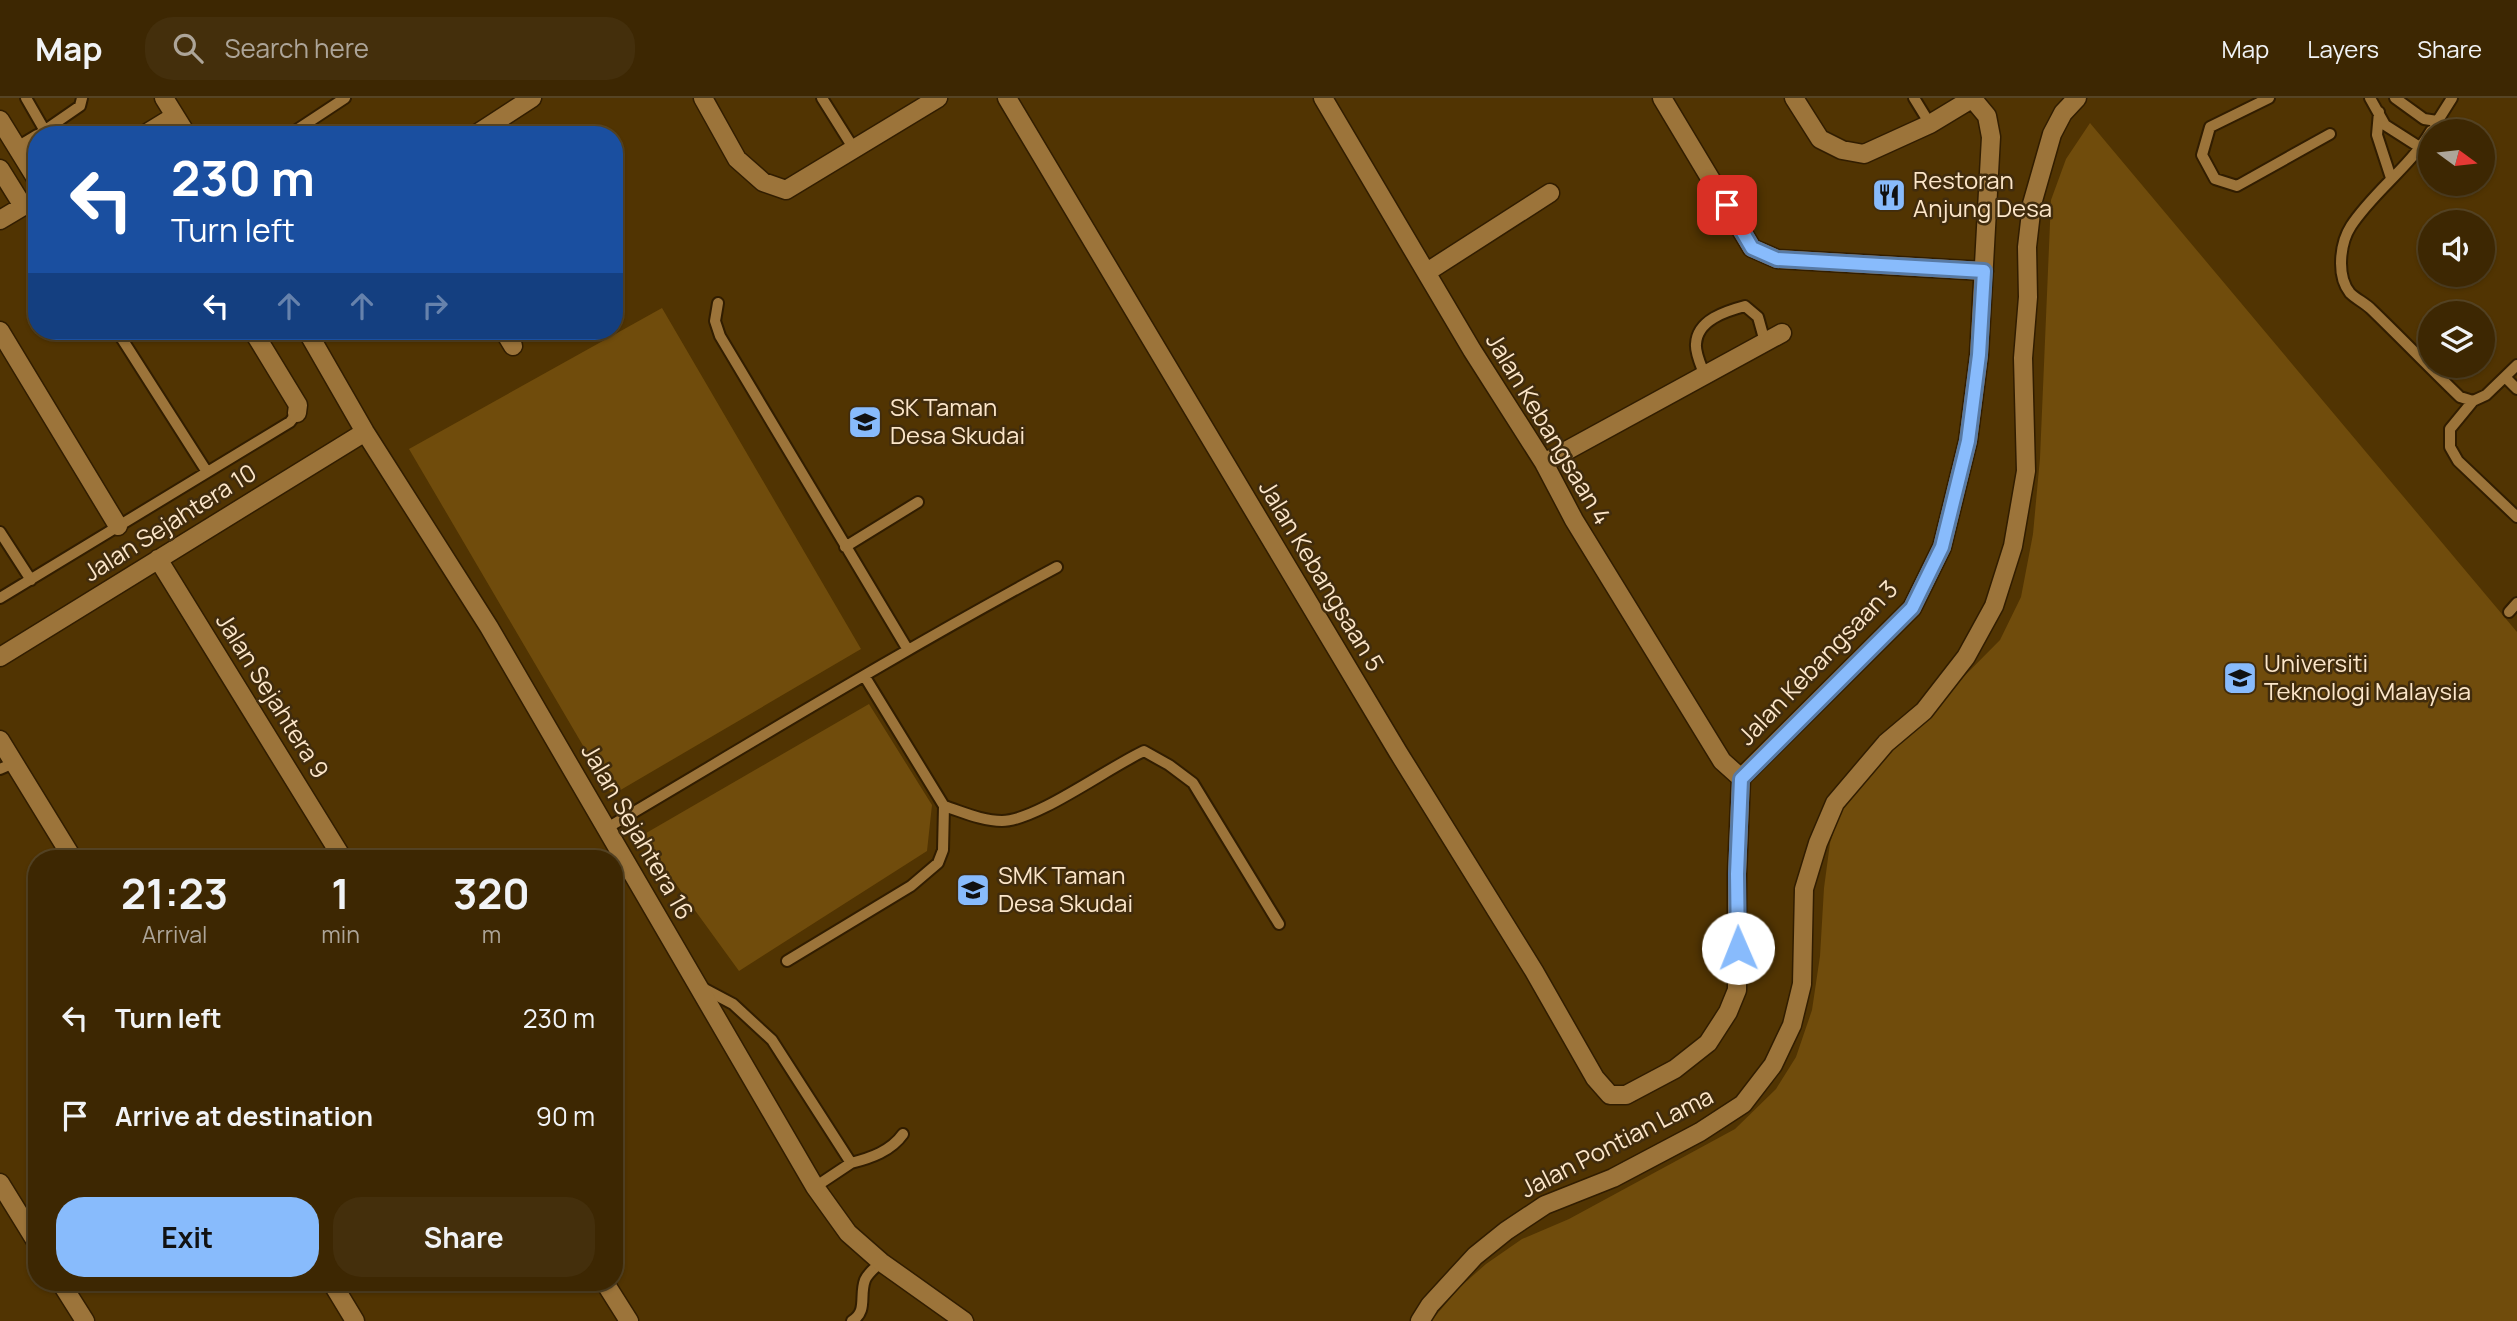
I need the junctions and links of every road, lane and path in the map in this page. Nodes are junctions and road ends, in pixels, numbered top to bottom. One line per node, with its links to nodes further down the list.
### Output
1 (26, 98): 27 (lane)
2 (82, 98): 28 (lane)
3 (164, 98): 22 (street)
4 (345, 98): 31 (lane)
5 (532, 98): 20 (street)
6 (703, 98): 37 (street)
7 (822, 98): 37 (lane)
8 (937, 98): 37 (street)
9 (1007, 98): 89 (street, Jalan Kebangsaan 5)
10 (1323, 98): 48 (street, Jalan Kebangsaan 4)
11 (1662, 98): 47 (street)
12 (1794, 98): 26 (street)
13 (1914, 98): 26 (lane)
14 (1972, 98): 26 (street); 47 (street, Jalan Kebangsaan 3)
15 (2077, 98): 104 (street, Jalan Pontian Lama)
16 (2269, 98): 33 (lane)
17 (2370, 98): 21 (lane)
18 (2395, 98): 23 (lane)
19 (2452, 98): 24 (lane)
20 (508, 105): 32 (street)
21 (2379, 112): 35 (lane); 42 (lane)
22 (176, 116): 29 (street); 30 (street)
23 (2424, 119)
24 (2438, 119)
25 (0, 120): 36 (street)
26 (1930, 124)
27 (37, 126)
28 (51, 126)
29 (159, 126)
30 (182, 126)
31 (303, 126)
32 (485, 126)
33 (2330, 134)
34 (28, 141): 36 (lane)
35 (2418, 146)
36 (17, 147): 39 (street); 40 (street)
37 (854, 149)
38 (2418, 151): 42 (lane)
39 (0, 157)
40 (28, 165)
41 (0, 169): 44 (street)
42 (2391, 178): 60 (lane)
43 (1550, 193): 48 (street)
44 (28, 199)
45 (28, 205): 46 (street)
46 (0, 220)
47 (1984, 271): 79 (street, Jalan Kebangsaan 3)
48 (1427, 272): 63 (street, Jalan Kebangsaan 4)
49 (718, 303): 69 (lane)
50 (0, 331): 67 (street)
51 (1782, 333): 55 (street)
52 (123, 340): 64 (lane)
53 (258, 340): 61 (street)
54 (312, 340): 62 (street, Jalan Sejahtera 16)
55 (1765, 342): 57 (street); 57 (lane)
56 (2517, 365): 58 (lane)
57 (1705, 376): 63 (street)
58 (2505, 377): 59 (lane); 60 (lane)
59 (2517, 389)
60 (2473, 401): 66 (lane)
61 (297, 413): 64 (lane)
62 (365, 432): 70 (street, Jalan Sejahtera 10); 81 (street, Jalan Sejahtera 16)
63 (1544, 463): 79 (street, Jalan Kebangsaan 4)
64 (207, 472): 67 (lane)
65 (918, 502): 69 (lane)
66 (2517, 517)
67 (118, 526): 72 (lane)
68 (0, 532): 72 (lane)
69 (845, 547): 74 (lane)
70 (158, 559): 75 (street, Jalan Sejahtera 10); 83 (street, Jalan Sejahtera 9)
71 (1057, 568): 74 (lane)
72 (31, 580): 73 (lane)
73 (0, 598)
74 (908, 650): 76 (lane)
75 (0, 657)
76 (865, 677): 80 (lane); 81 (lane)
77 (0, 740): 78 (street)
78 (7, 766): 82 (street)
79 (1741, 779): 89 (street, Jalan Kebangsaan 3)
80 (944, 806): 86 (lane); 87 (lane)
81 (607, 828): 84 (street, Jalan Sejahtera 16)
82 (67, 850)
83 (338, 850)
84 (619, 850)
85 (623, 856): 88 (street, Jalan Sejahtera 16)
86 (1279, 924)
87 (788, 961)
88 (696, 985): 91 (lane); 93 (street, Jalan Sejahtera 16)
89 (1595, 1078)
90 (903, 1134): 91 (lane)
91 (851, 1163): 93 (lane)
92 (0, 1183): 94 (street)
93 (815, 1187): 95 (street, Jalan Sejahtera 16)
94 (28, 1228)
95 (881, 1262): 102 (lane); 103 (street, Jalan Sejahtera 16)
96 (66, 1291): 99 (street)
97 (337, 1291): 100 (street)
98 (610, 1291): 101 (street)
99 (85, 1321)
100 (355, 1321)
101 (629, 1321)
102 (852, 1321)
103 (964, 1321)
104 (1420, 1321)

